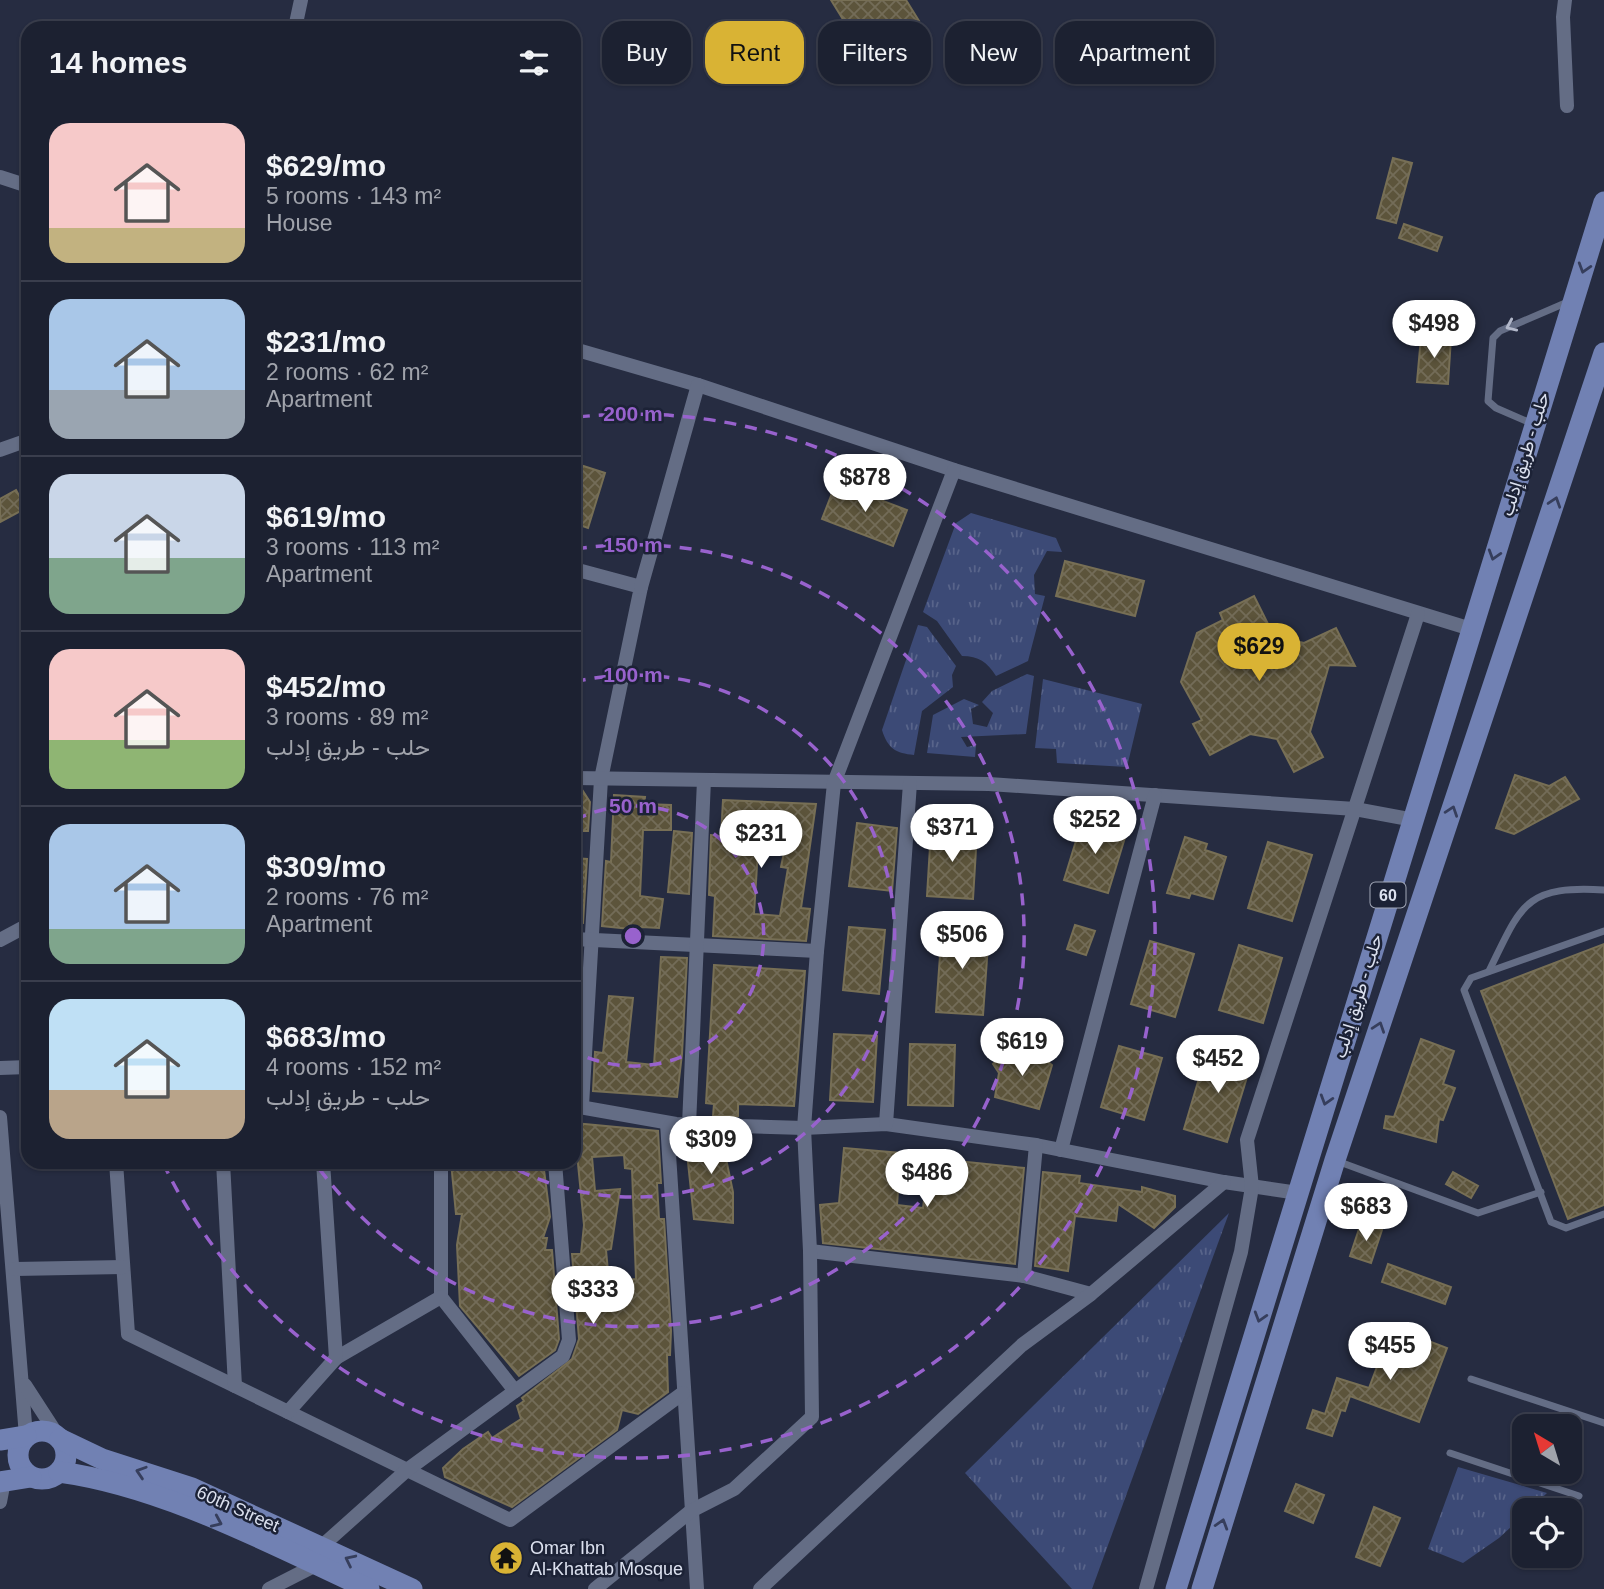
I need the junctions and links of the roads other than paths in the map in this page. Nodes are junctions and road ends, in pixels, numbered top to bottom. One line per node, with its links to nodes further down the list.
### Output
1 (301, 0): 3 (street)
2 (1565, 0): 4 (street)
3 (296, 21)
4 (1567, 106)
5 (0, 177): 6 (street)
6 (21, 184)
7 (1603, 208): 8 (main road, حلب - طريق إدلب / 60, one-way to 8)
8 (1574, 299): 12 (main road, حلب - طريق إدلب / 60); 12 (lane, one-way to 12)
9 (581, 351): 11 (street)
10 (1604, 353): 22 (main road, حلب - طريق إدلب / 60, one-way to 10)
11 (698, 385): 15 (street); 17 (street)
12 (1533, 424): 19 (main road, حلب - طريق إدلب / 60, one-way to 19)
13 (21, 442): 14 (street)
14 (0, 450)
15 (954, 470): 18 (street); 25 (street)
16 (581, 571): 17 (street)
17 (641, 587): 23 (street)
18 (1418, 614): 19 (street); 28 (street)
19 (1471, 629): 20 (main road, حلب - طريق إدلب / 60)
20 (1432, 768): 22 (main road); 29 (main road, حلب - طريق إدلب / 60)
21 (581, 778): 23 (street)
22 (1464, 778): 50 (main road, حلب - طريق إدلب / 60, one-way to 22)
23 (601, 779): 24 (street); 35 (street)
24 (704, 780): 25 (street); 36 (street)
25 (834, 783): 26 (street); 37 (street)
26 (909, 783): 27 (street); 45 (street)
27 (1155, 795): 28 (street); 49 (street)
28 (1356, 809): 29 (street); 57 (street)
29 (1414, 821): 59 (main road, حلب - طريق إدلب / 60, one-way to 59)
30 (1604, 890): 38 (lane)
31 (21, 929): 33 (street)
32 (1604, 930): 38 (lane)
33 (0, 940)
34 (581, 940): 35 (street)
35 (592, 941): 36 (street); 41 (street)
36 (698, 946): 37 (street); 46 (street)
37 (817, 951): 47 (street)
38 (1489, 972): 58 (lane)
39 (0, 1068): 40 (street)
40 (21, 1068)
41 (581, 1071)
42 (581, 1107): 44 (street)
43 (0, 1117): 63 (street)
44 (667, 1123): 46 (street); 72 (street)
45 (886, 1124): 47 (street); 48 (street)
46 (689, 1125): 47 (street)
47 (804, 1128): 61 (street)
48 (1036, 1145): 49 (street); 64 (street)
49 (1061, 1150): 56 (street)
50 (1335, 1160): 58 (lane); 94 (main road, حلب - طريق إدلب / 60, one-way to 50)
51 (116, 1169): 62 (street)
52 (223, 1169): 70 (street)
53 (323, 1169): 67 (street)
54 (441, 1169): 66 (street)
55 (556, 1169): 71 (street)
56 (1224, 1182): 57 (street); 65 (street)
57 (1252, 1186): 59 (street); 92 (street)
58 (1541, 1192): 60 (lane)
59 (1298, 1193): 93 (main road, حلب - طريق إدلب / 60, one-way to 93)
60 (1604, 1214)
61 (810, 1251): 64 (street); 84 (street)
62 (123, 1267): 63 (street); 70 (street)
63 (15, 1269): 69 (street)
64 (1024, 1276): 65 (street)
65 (1091, 1294): 91 (street)
66 (441, 1297): 67 (street); 71 (street)
67 (336, 1358): 73 (street)
68 (1471, 1379): 74 (lane)
69 (24, 1384): 75 (street); 76 (street)
70 (235, 1386): 73 (street)
71 (515, 1391): 79 (street)
72 (683, 1393): 79 (street); 84 (street)
73 (288, 1412): 79 (street)
74 (1604, 1423)
75 (26, 1436): 76 (main road); 77 (main road); 81 (main road)
76 (60, 1439): 80 (main road); 85 (main road, 60th Street, one-way to 76)
77 (0, 1440)
78 (1450, 1453): 83 (lane)
79 (408, 1470): 85 (street)
80 (59, 1472): 81 (main road); 85 (main road, 60th Street, one-way to 85)
81 (30, 1477): 82 (main road)
82 (1, 1489)
83 (1579, 1496)
84 (691, 1511): 89 (street); 90 (street)
85 (319, 1555): 86 (street); 87 (main road, 60th Street); 88 (main road, 60th Street, one-way to 85)
86 (269, 1589)
87 (369, 1589)
88 (412, 1589)
89 (595, 1589)
90 (697, 1589)
91 (760, 1589)
92 (1146, 1589)
93 (1176, 1589)
94 (1202, 1589)

